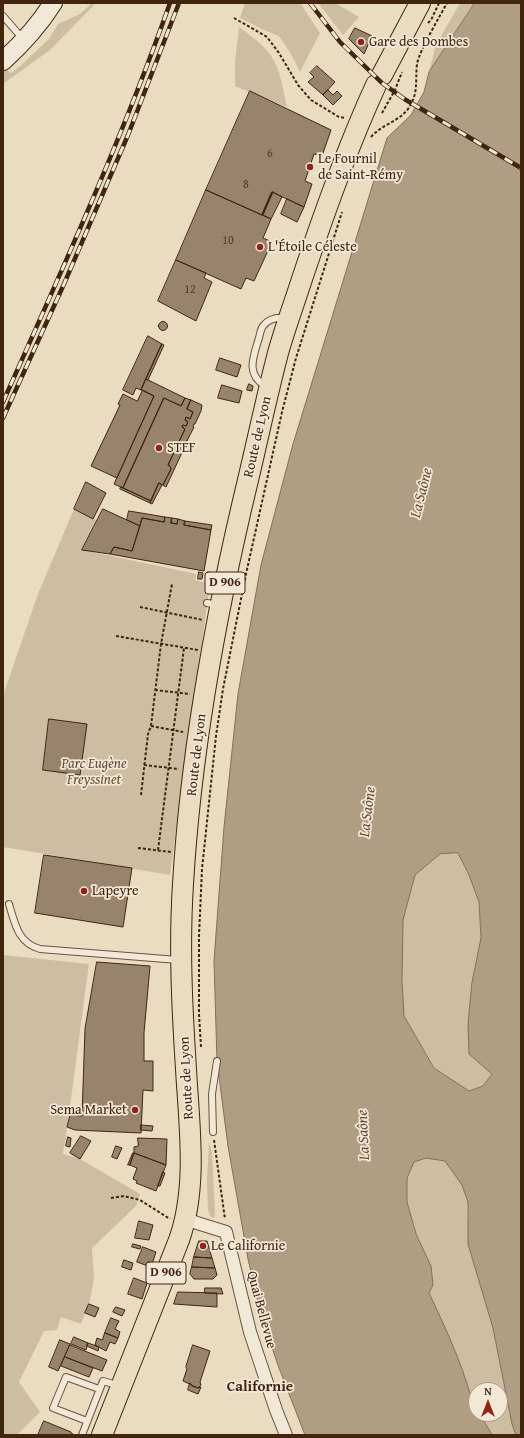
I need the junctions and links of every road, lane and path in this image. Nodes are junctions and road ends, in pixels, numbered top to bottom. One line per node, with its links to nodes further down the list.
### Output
1 (53, 3): 8 (main road)
2 (420, 3): 12 (main road, Route de Lyon / D 906)
3 (439, 3): 7 (path)
4 (447, 3): 13 (path)
5 (3, 16): 8 (lane)
6 (234, 18): 12 (path)
7 (426, 24)
8 (25, 40): 9 (main road)
9 (3, 61)
10 (403, 67): 11 (path)
11 (380, 116)
12 (360, 121): 34 (main road, Route de Lyon / D 906)
13 (367, 141)
14 (342, 212): 35 (path)
15 (172, 584): 17 (path)
16 (140, 607): 17 (path)
17 (167, 612): 18 (path); 20 (path)
18 (204, 620)
19 (116, 636): 20 (path)
20 (161, 644): 21 (path); 23 (path)
21 (184, 648): 22 (path); 24 (path)
22 (205, 651)
23 (156, 690): 24 (path); 26 (path)
24 (178, 693): 25 (path); 27 (path)
25 (192, 694)
26 (144, 764): 27 (path); 29 (path)
27 (168, 768): 28 (path); 31 (path)
28 (182, 769)
29 (141, 795)
30 (138, 848): 31 (path)
31 (158, 850): 32 (path)
32 (173, 852)
33 (9, 904): 34 (lane)
34 (181, 960): 39 (main road, Route de Lyon / D 906)
35 (201, 1052)
36 (217, 1061): 37 (lane)
37 (212, 1132): 40 (path)
38 (111, 1198): 39 (path)
39 (184, 1222): 40 (street); 41 (main road, Route de Lyon / D 906)
40 (226, 1232): 46 (street, Quai Bellevue)
41 (121, 1387): 42 (lane); 45 (main road, Route de Lyon / D 906)
42 (100, 1390): 43 (lane); 43 (lane)
43 (87, 1421): 44 (lane)
44 (82, 1435)
45 (102, 1435)
46 (286, 1435)

